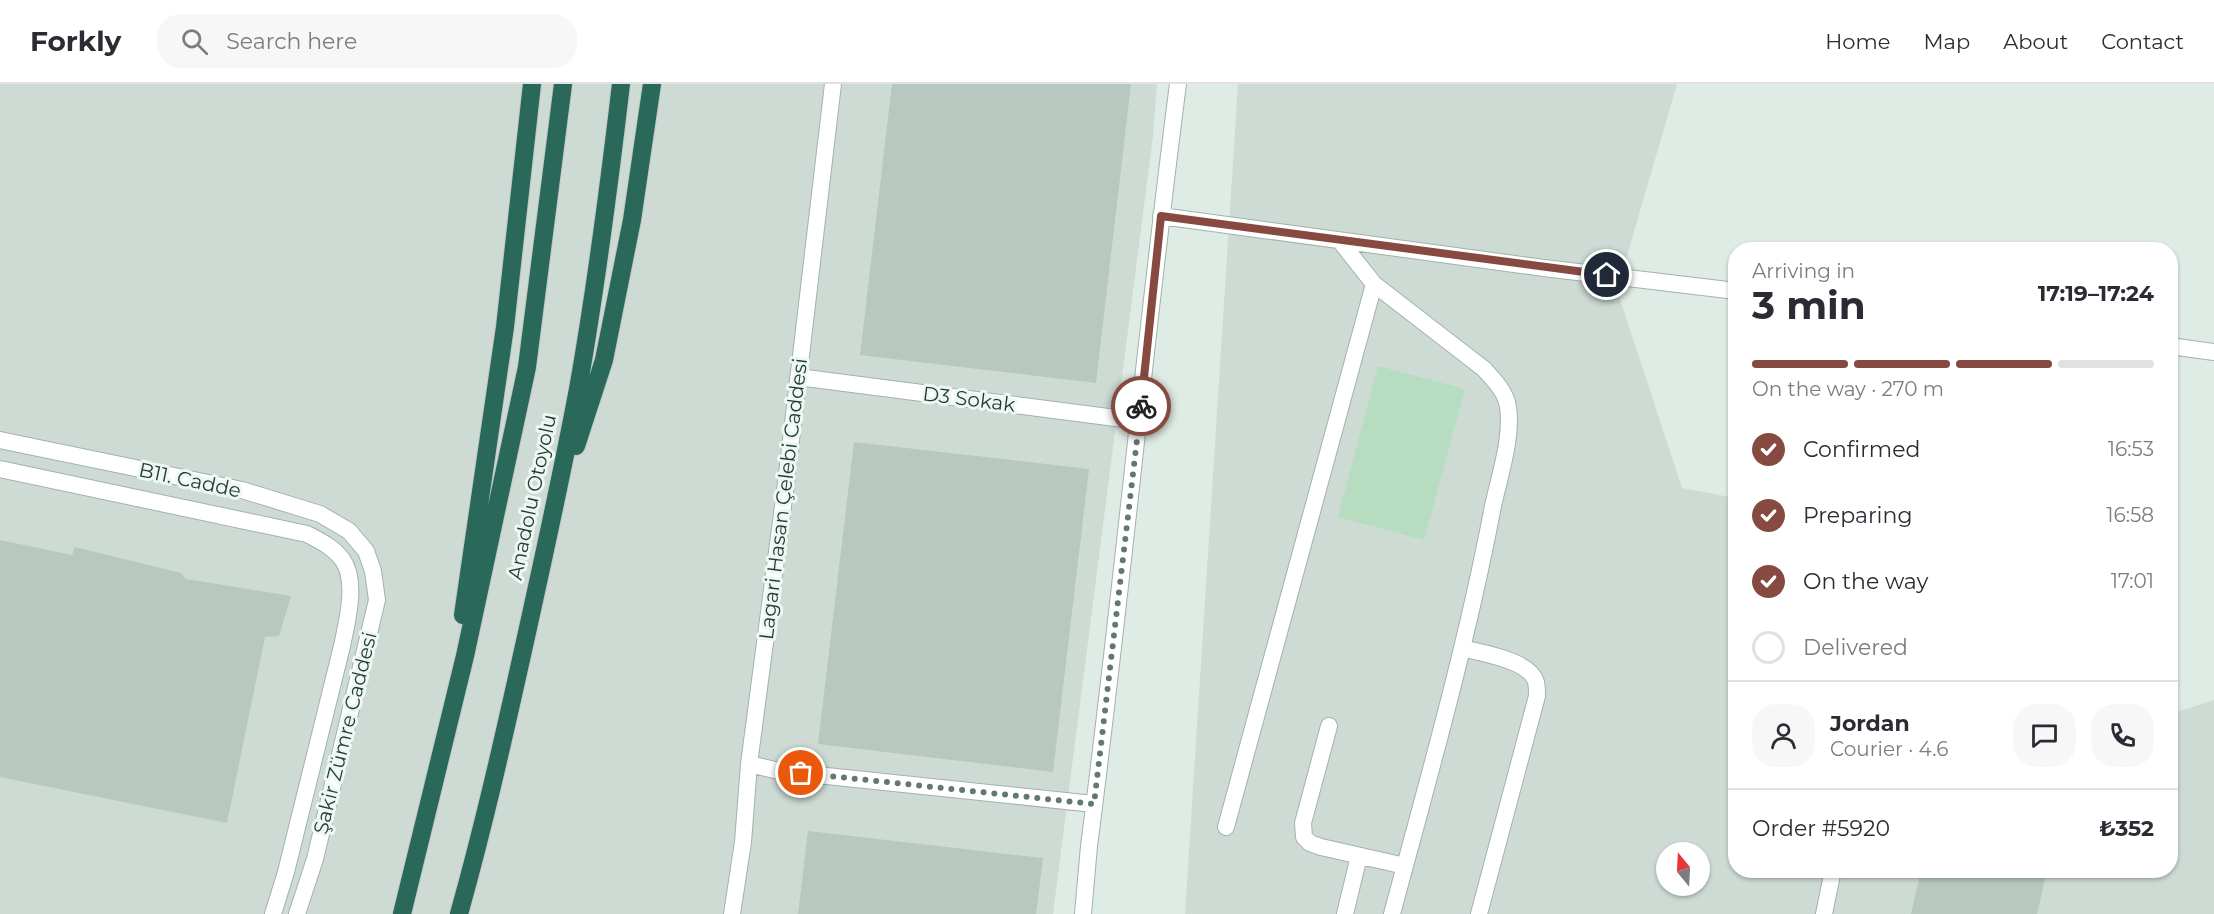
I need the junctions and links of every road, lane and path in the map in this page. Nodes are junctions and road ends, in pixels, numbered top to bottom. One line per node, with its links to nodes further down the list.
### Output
1 (532, 84): 22 (highway)
2 (563, 84): 22 (highway, Anadolu Otoyolu)
3 (621, 84): 17 (highway, Anadolu Otoyolu)
4 (652, 84): 17 (highway)
5 (833, 84): 13 (street, Lagari Hasan Çelebi Caddesi)
6 (1178, 84): 7 (street)
7 (1161, 216): 8 (street); 14 (street)
8 (1340, 241): 9 (street); 10 (street)
9 (1374, 284): 20 (street); 25 (street)
10 (1728, 290)
11 (2178, 347): 12 (street)
12 (2214, 352)
13 (798, 377): 14 (street, D3 Sokak); 23 (street, Lagari Hasan Çelebi Caddesi)
14 (1140, 421): 24 (street)
15 (0, 440): 18 (street, B11. Cadde)
16 (0, 469): 19 (street, B11. Cadde)
17 (551, 525): 32 (highway, Anadolu Otoyolu)
18 (366, 551): 30 (street, Şakir Zümre Caddesi)
19 (344, 560): 29 (street, Şakir Zümre Caddesi)
20 (1462, 648): 27 (street); 37 (street)
21 (1329, 726): 26 (street)
22 (444, 746): 31 (highway, Anadolu Otoyolu)
23 (749, 764): 24 (street); 33 (street, Lagari Hasan Çelebi Caddesi)
24 (1094, 804): 34 (street)
25 (1226, 827)
26 (1359, 856): 27 (street); 35 (street)
27 (1405, 867): 36 (street)
28 (1831, 878): 38 (street)
29 (273, 914)
30 (297, 914)
31 (402, 914)
32 (459, 914)
33 (732, 914)
34 (1083, 914)
35 (1345, 914)
36 (1392, 914)
37 (1479, 914)
38 (1824, 914)

